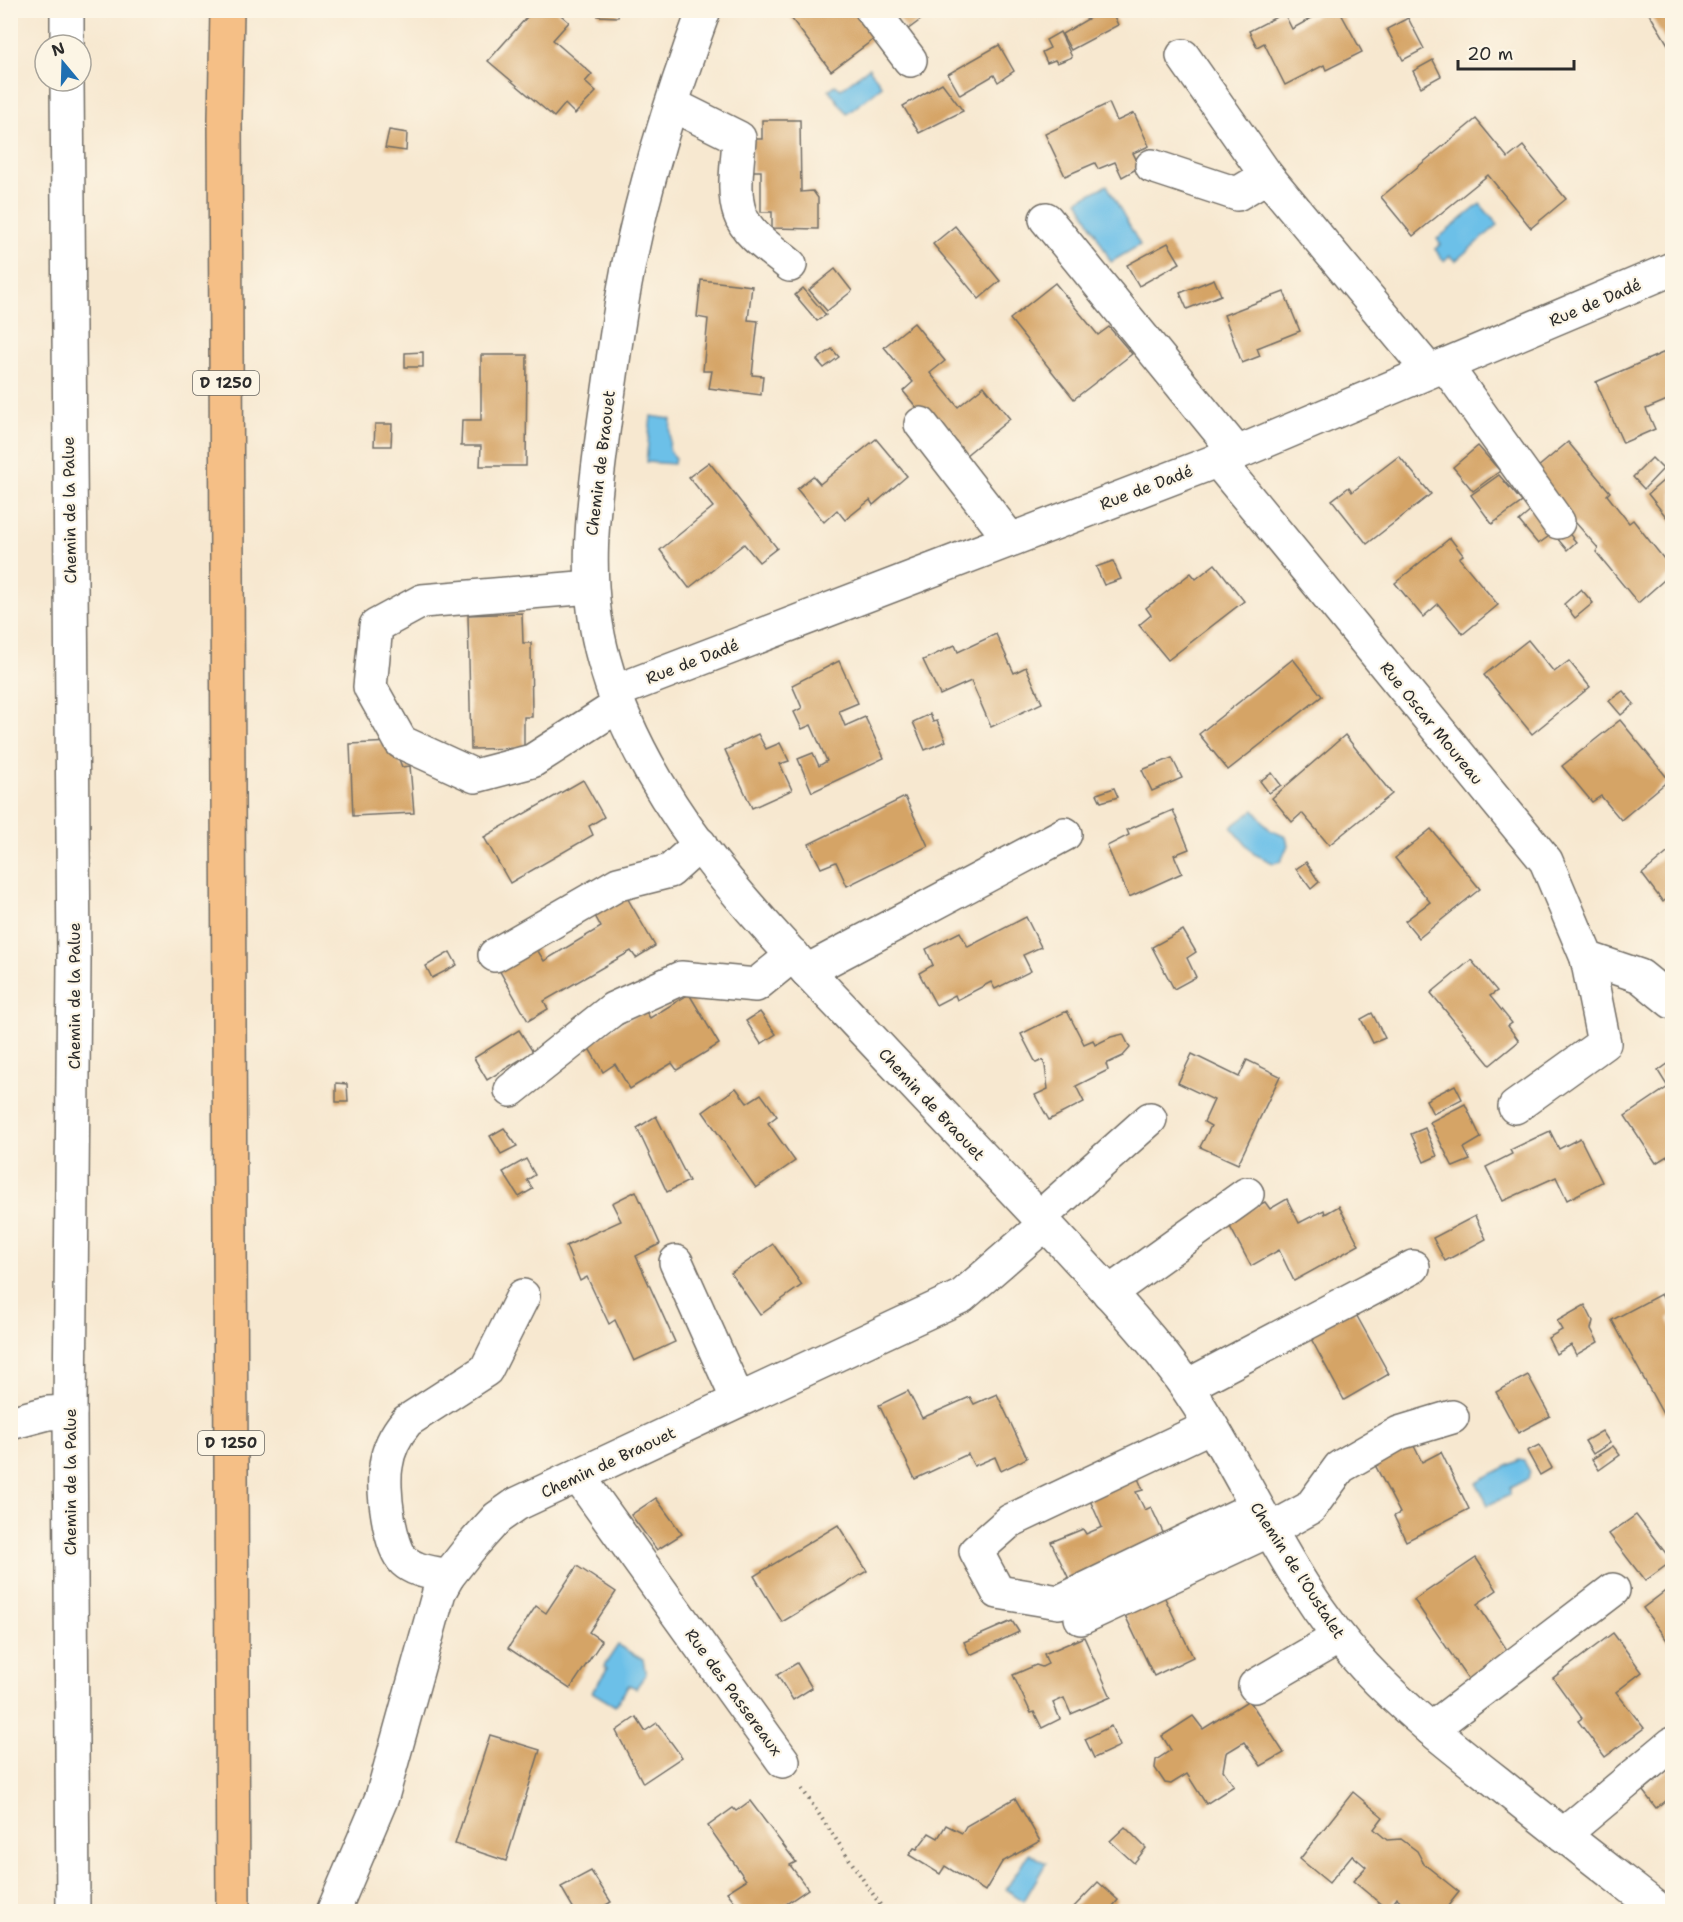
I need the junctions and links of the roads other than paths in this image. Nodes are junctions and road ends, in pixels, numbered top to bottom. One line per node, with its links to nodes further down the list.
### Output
1 (67, 10): 6 (street)
2 (221, 10): 9 (main road, D 1250)
3 (227, 10): 9 (main road, D 1250)
4 (704, 10): 11 (street, Chemin de Braouet)
5 (872, 10): 8 (street)
6 (67, 33)
7 (1183, 56): 13 (street)
8 (910, 60)
9 (226, 62): 57 (main road, D 1250)
10 (67, 93): 41 (street, Chemin de la Palue)
11 (673, 105): 15 (street); 22 (street, Chemin de Braouet)
12 (1152, 166): 13 (street)
13 (1267, 177): 17 (street)
14 (1046, 219): 19 (street, Rue Oscar Moureau)
15 (790, 265)
16 (1672, 269): 17 (street, Rue de Dadé)
17 (1437, 368): 19 (street, Rue de Dadé); 20 (street)
18 (921, 424): 21 (street)
19 (1227, 456): 21 (street, Rue de Dadé); 27 (street, Rue Oscar Moureau)
20 (1558, 522)
21 (1010, 539): 23 (street, Rue de Dadé)
22 (591, 587): 23 (street, Chemin de Braouet); 23 (street, Rue de Dadé)
23 (616, 698): 25 (street, Chemin de Braouet)
24 (1065, 834): 28 (street)
25 (700, 844): 26 (street); 28 (street, Chemin de Braouet)
26 (495, 955)
27 (1587, 958): 29 (street); 31 (street, Rue Oscar Moureau)
28 (800, 963): 30 (street); 34 (street, Chemin de Braouet)
29 (1672, 1002)
30 (511, 1090)
31 (1515, 1107)
32 (1150, 1119): 34 (street)
33 (1247, 1194): 37 (street)
34 (1042, 1221): 37 (street, Chemin de l'Oustalet); 40 (street, Chemin de Braouet)
35 (676, 1262): 40 (street)
36 (1413, 1267): 39 (street)
37 (1109, 1293): 39 (street, Chemin de l'Oustalet)
38 (523, 1296): 47 (street)
39 (1187, 1386): 44 (street, Chemin de l'Oustalet)
40 (738, 1400): 45 (street, Chemin de Braouet)
41 (70, 1412): 43 (street); 56 (street, Chemin de la Palue)
42 (1452, 1417): 46 (street)
43 (10, 1423)
44 (1211, 1426): 46 (street, Chemin de l'Oustalet); 46 (street)
45 (578, 1476): 47 (street, Chemin de Braouet); 54 (street, Rue des Passereaux)
46 (1263, 1519): 49 (street); 50 (street, Chemin de l'Oustalet)
47 (447, 1576): 58 (street, Chemin de Braouet)
48 (1613, 1590): 52 (street)
49 (1081, 1618)
50 (1339, 1637): 51 (street); 52 (street, Chemin de l'Oustalet)
51 (1255, 1686)
52 (1431, 1729): 55 (street, Chemin de l'Oustalet)
53 (1672, 1744): 55 (street)
54 (783, 1761)
55 (1563, 1835): 59 (street, Chemin de l'Oustalet)
56 (73, 1911)
57 (232, 1911)
58 (333, 1911)
59 (1662, 1911)

